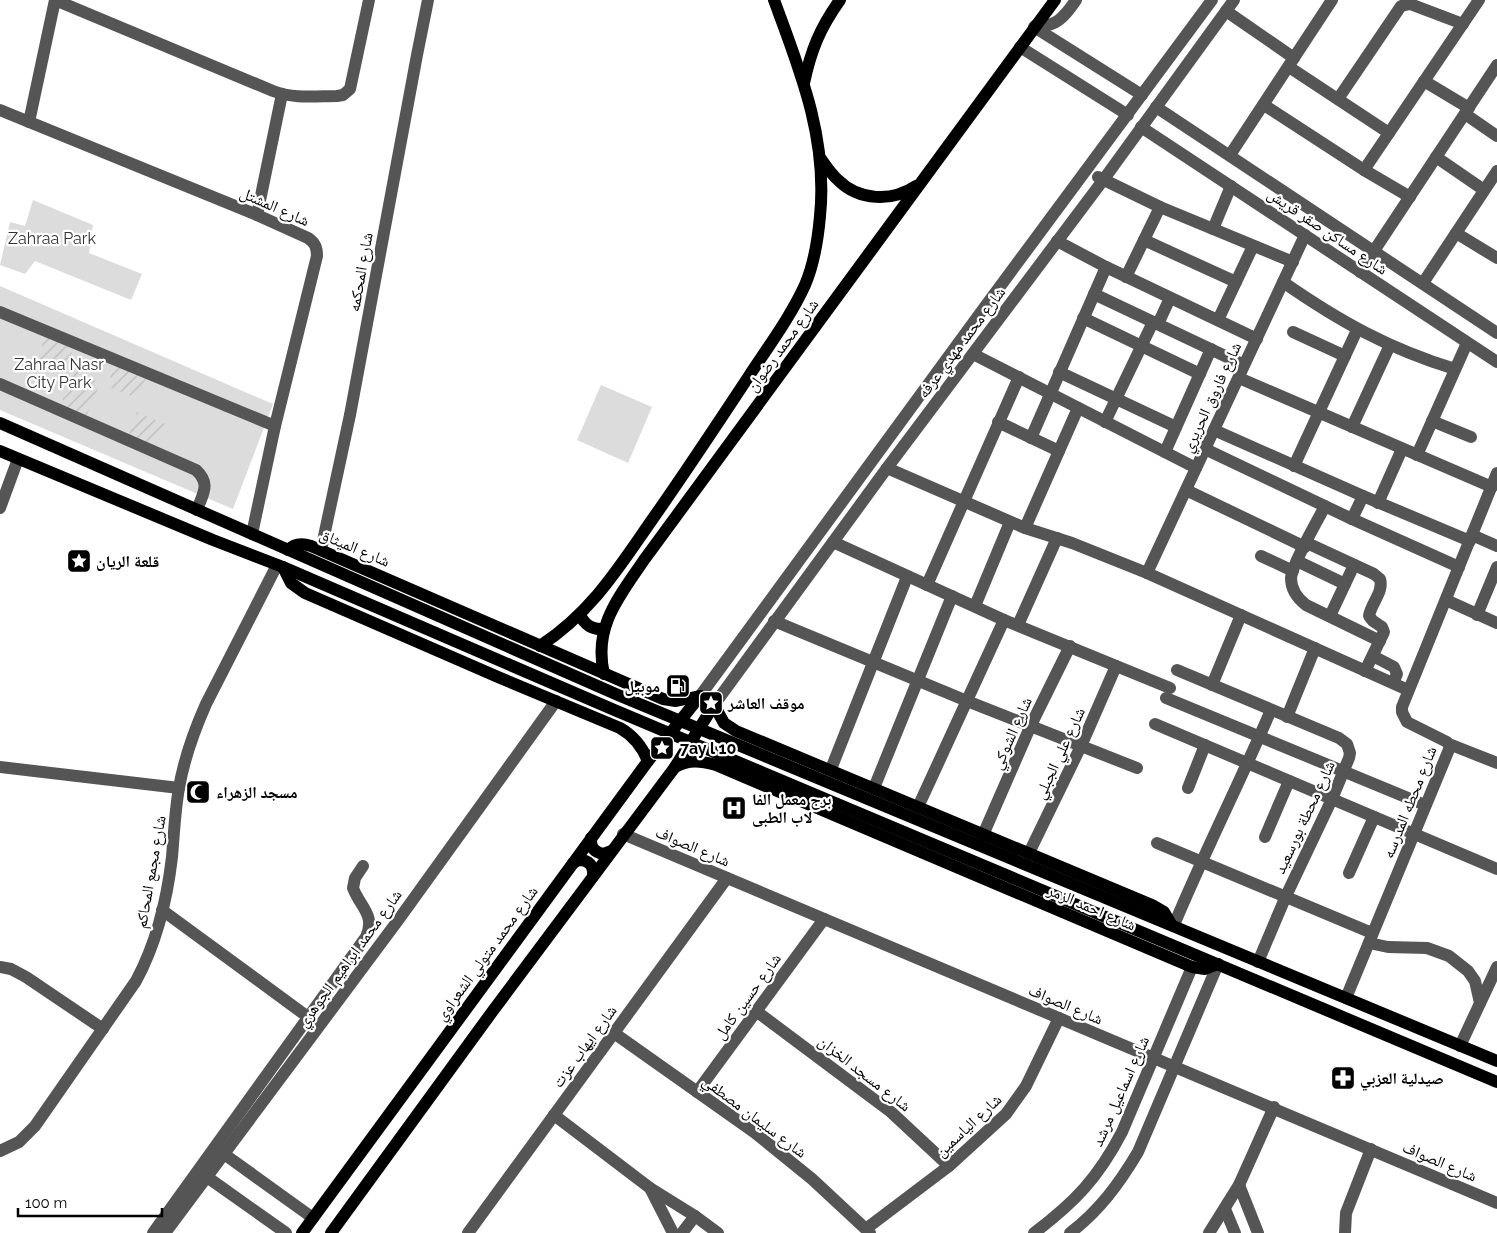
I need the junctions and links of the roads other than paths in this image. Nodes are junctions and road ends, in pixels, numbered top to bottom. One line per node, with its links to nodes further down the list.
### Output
1 (369, 0): 19 (street)
2 (428, 0): 128 (street, شارع المحكمه)
3 (774, 0): 18 (main road, شارع محمد رضوان)
4 (840, 0): 18 (main road)
5 (1055, 0): 13 (main road, شارع محمد رضوان)
6 (1076, 0): 13 (street)
7 (1212, 0): 20 (street, شارع محمد مهدي عرفه)
8 (1234, 0): 11 (street, شارع محمد مهدي عرفه)
9 (1332, 0): 15 (street)
10 (1479, 0): 12 (street)
11 (1226, 11): 15 (street); 23 (street, شارع محمد مهدي عرفه)
12 (1463, 24): 17 (street); 21 (street)
13 (1034, 27): 14 (main road, شارع محمد رضوان); 20 (street)
14 (1020, 47): 26 (street); 38 (main road, شارع محمد رضوان)
15 (1292, 62): 21 (street); 22 (street)
16 (1497, 65): 25 (street)
17 (1424, 81): 25 (street); 29 (street)
18 (804, 83): 33 (main road, شارع محمد رضوان)
19 (282, 94): 27 (street); 45 (street)
20 (1142, 95): 26 (street, شارع محمد مهدي عرفه)
21 (1338, 99): 29 (street)
22 (1264, 105): 31 (street); 35 (street)
23 (1156, 107): 28 (street, شارع محمد مهدي عرفه); 31 (street, شارع مساكن صقر قريش)
24 (0, 110): 27 (street, شارع المشتل)
25 (1467, 111): 30 (street); 32 (street)
26 (1128, 115): 34 (street, شارع محمد مهدي عرفه)
27 (29, 122): 45 (street, شارع المشتل)
28 (1141, 127): 37 (street, شارع محمد مهدي عرفه); 40 (street, شارع مساكن صقر قريش)
29 (1389, 133): 35 (street)
30 (1497, 136)
31 (1230, 156): 52 (street, شارع مساكن صقر قريش)
32 (1436, 156): 41 (street); 42 (street)
33 (821, 159): 38 (main road); 142 (main road, شارع محمد رضوان)
34 (1092, 163): 37 (street); 39 (street, شارع محمد مهدي عرفه)
35 (1364, 170): 42 (street)
36 (1497, 171): 41 (street)
37 (1104, 179): 43 (street, شارع محمد مهدي عرفه); 44 (street)
38 (920, 183): 150 (main road, شارع محمد رضوان)
39 (1077, 183): 43 (street); 166 (street, شارع محمد مهدي عرفه)
40 (1231, 186): 46 (street); 48 (street, شارع مساكن صقر قريش)
41 (1484, 190): 47 (street)
42 (1410, 197): 52 (street)
43 (1089, 199): 50 (street, شارع محمد مهدي عرفه)
44 (1160, 207): 46 (street); 49 (street)
45 (257, 215): 93 (street, شارع المشتل)
46 (1213, 229): 51 (street)
47 (1456, 233): 53 (street); 60 (street)
48 (1305, 236): 54 (street, شارع فاروق الحريري); 56 (street, شارع مساكن صقر قريش)
49 (1144, 240): 57 (street); 58 (street)
50 (1057, 241): 55 (street); 75 (street, شارع محمد مهدي عرفه)
51 (1253, 246): 54 (street); 58 (street)
52 (1374, 251): 56 (street); 60 (street, شارع مساكن صقر قريش)
53 (1497, 258)
54 (1292, 262): 59 (street, شارع فاروق الحريري)
55 (1106, 267): 57 (street); 61 (street)
56 (1360, 272): 71 (street, شارع مساكن صقر قريش)
57 (1126, 277): 62 (street)
58 (1236, 282): 65 (street)
59 (1283, 282): 67 (street); 70 (street, شارع فاروق الحريري)
60 (1423, 284): 69 (street, شارع مساكن صقر قريش)
61 (1094, 294): 64 (street); 66 (street)
62 (1170, 298): 65 (street); 66 (street)
63 (0, 312): 93 (street)
64 (1083, 318): 73 (street); 80 (street)
65 (1218, 320): 70 (street)
66 (1155, 323): 73 (street); 74 (street)
67 (1357, 330): 72 (street); 76 (street)
68 (1293, 332): 76 (street)
69 (1497, 333)
70 (1257, 339): 78 (street, شارع فاروق الحريري)
71 (1467, 343): 77 (street, شارع مساكن صقر قريش); 79 (street)
72 (1390, 345): 79 (street); 95 (street)
73 (1142, 346): 81 (street); 86 (street)
74 (1211, 349): 78 (street); 81 (street)
75 (973, 354): 82 (street); 107 (street, شارع محمد مهدي عرفه)
76 (1345, 356): 88 (street)
77 (1497, 362)
78 (1244, 365): 83 (street, شارع فاروق الحريري)
79 (1455, 369): 89 (street)
80 (1059, 372): 85 (street); 86 (street)
81 (1200, 374): 94 (street)
82 (1019, 377): 85 (street); 90 (street)
83 (1238, 378): 88 (street); 96 (street, شارع فاروق الحريري)
84 (0, 384): 117 (street)
85 (1050, 394): 87 (street); 98 (street)
86 (1116, 399): 91 (street); 94 (street)
87 (1078, 408): 91 (street); 102 (street)
88 (1319, 412): 95 (street); 106 (street)
89 (1432, 421): 97 (street); 104 (street)
90 (998, 422): 98 (street); 113 (street)
91 (1106, 422): 103 (street)
92 (0, 423): 117 (main road)
93 (275, 426): 121 (street, شارع المشتل)
94 (1176, 426): 103 (street)
95 (1352, 427): 100 (street)
96 (1214, 430): 99 (street, شارع فاروق الحريري); 106 (street)
97 (1471, 437)
98 (1031, 438): 102 (street)
99 (1205, 449): 108 (street, شارع فاروق الحريري); 115 (street)
100 (1402, 449): 104 (street); 114 (street)
101 (0, 451): 105 (main road)
102 (1059, 452): 120 (street)
103 (1164, 452): 108 (street)
104 (1417, 455): 111 (street)
105 (18, 459): 116 (street); 131 (main road)
106 (1294, 466): 112 (street)
107 (887, 468): 113 (street); 124 (street, شارع محمد مهدي عرفه)
108 (1196, 468): 110 (street, شارع فاروق الحريري)
109 (1497, 473): 111 (street, شارع محطه المدرسه)
110 (1186, 490): 125 (street); 135 (street, شارع فاروق الحريري)
111 (1492, 494): 123 (street, شارع محطه المدرسه)
112 (1363, 496): 114 (street); 118 (street)
113 (963, 502): 119 (street); 138 (street)
114 (1378, 503): 123 (street)
115 (1325, 506): 118 (street); 125 (street)
116 (0, 508)
117 (197, 510): 121 (main road)
118 (1352, 519): 133 (street)
119 (1010, 522): 120 (street); 141 (street)
120 (1025, 528): 122 (street)
121 (252, 534): 127 (main road)
122 (1057, 538): 135 (street); 149 (street)
123 (1471, 538): 126 (street); 133 (street, شارع محطه المدرسه)
124 (833, 542): 136 (street); 147 (street, شارع محمد مهدي عرفه)
125 (1306, 545): 130 (street); 132 (street)
126 (1497, 546)
127 (288, 550): 128 (main road, شارع الميثاق); 215 (main road)
128 (321, 550): 152 (main road, شارع الميثاق)
129 (1261, 556): 132 (street)
130 (1354, 565): 137 (street); 151 (street)
131 (280, 566): 167 (main road); 190 (street, شارع مجمع المحاكم); 218 (main road)
132 (1295, 566): 137 (street); 145 (street)
133 (1459, 567): 140 (street, شارع محطه المدرسه)
134 (1497, 567): 144 (street)
135 (1147, 573): 143 (street)
136 (907, 577): 138 (street); 156 (street)
137 (1345, 584): 145 (street)
138 (927, 585): 139 (street)
139 (952, 596): 141 (street); 161 (street)
140 (1446, 600): 144 (street); 164 (street, شارع محطه المدرسه)
141 (975, 606): 146 (street)
142 (580, 615): 150 (main road); 152 (main road, شارع محمد رضوان)
143 (1241, 615): 154 (street); 163 (street)
144 (1477, 615): 148 (street)
145 (1330, 616): 151 (street)
146 (1004, 620): 149 (street); 168 (street)
147 (774, 621): 156 (street); 169 (street, شارع محمد مهدي عرفه)
148 (1497, 624)
149 (1018, 625): 153 (street)
150 (604, 629): 160 (main road, شارع محمد رضوان)
151 (1380, 641): 155 (street)
152 (540, 646): 160 (main road, شارع الميثاق)
153 (1070, 646): 157 (street); 173 (street, شارع الشوكي)
154 (1316, 648): 159 (street); 171 (street)
155 (1372, 656): 159 (street); 162 (street)
156 (873, 662): 161 (street); 187 (street)
157 (1116, 666): 176 (street); 179 (street, شارع علي الجبلي)
158 (1178, 670): 163 (street, شارع محطة بورسعيد)
159 (1366, 671): 162 (street)
160 (604, 674): 165 (main road, شارع الميثاق)
161 (918, 680): 168 (street); 191 (street)
162 (1392, 683): 164 (street)
163 (1212, 685): 170 (street, شارع محطة بورسعيد)
164 (1408, 690): 177 (street, شارع محطه المدرسه)
165 (643, 691): 166 (main road, شارع الميثاق); 175 (main road)
166 (700, 696): 180 (main road, شارع محمد متولي الشعراوي)
167 (556, 701): 175 (main road); 240 (street, شارع محمد ابراهيم الجوهري)
168 (967, 701): 173 (street); 195 (street)
169 (714, 704): 174 (main road, شارع احمد الزمر); 185 (main road)
170 (1270, 710): 171 (street, شارع محطة بورسعيد); 176 (street)
171 (1287, 717): 188 (street, شارع محطة بورسعيد)
172 (1155, 724): 178 (street)
173 (1031, 725): 179 (street); 199 (street, شارع الشوكي)
174 (736, 731): 183 (main road); 187 (main road, شارع احمد الزمر)
175 (627, 732): 180 (main road)
176 (1259, 736): 182 (street); 188 (street)
177 (1449, 744): 181 (street); 194 (street, شارع محطه المدرسه)
178 (1205, 745): 182 (street); 192 (street)
179 (1081, 746): 186 (street); 204 (street, شارع علي الجبلي)
180 (648, 761): 200 (main road, شارع محمد متولي الشعراوي)
181 (1497, 762)
182 (1248, 763): 189 (street); 205 (street)
183 (716, 765): 185 (main road, شارع احمد الزمر); 221 (main road, شارع احمد الزمر)
184 (0, 767): 190 (street)
185 (674, 767): 197 (main road)
186 (1137, 768)
187 (831, 770): 191 (main road, شارع احمد الزمر)
188 (1344, 771): 193 (street, شارع محطة بورسعيد); 194 (street)
189 (1289, 781): 193 (street); 201 (street)
190 (179, 788): 213 (street, شارع مجمع المحاكم)
191 (874, 788): 195 (main road, شارع احمد الزمر)
192 (1188, 788)
193 (1332, 799): 196 (street); 212 (street, شارع محطة بورسعيد)
194 (1426, 805): 198 (street, شارع محطه المدرسه)
195 (918, 807): 199 (main road, شارع احمد الزمر)
196 (1374, 817): 198 (street); 209 (street)
197 (623, 834): 203 (main road); 211 (street, شارع الصواف)
198 (1414, 834): 208 (street); 216 (street, شارع محطه المدرسه)
199 (983, 835): 204 (main road, شارع احمد الزمر)
200 (591, 838): 203 (main road); 206 (main road, شارع محمد متولي الشعراوي)
201 (1265, 838)
202 (1157, 843): 205 (street)
203 (611, 851): 210 (main road)
204 (1029, 853): 215 (main road, شارع احمد الزمر)
205 (1201, 861): 212 (street); 215 (street)
206 (573, 863): 210 (main road); 248 (main road, شارع محمد متولي الشعراوي)
207 (363, 866): 226 (street)
208 (1497, 869)
209 (1349, 873)
210 (593, 876): 250 (main road)
211 (727, 878): 214 (street, شارع الصواف); 229 (street, شارع ايهاب عزت)
212 (1286, 896): 216 (street); 217 (street, شارع محطة بورسعيد)
213 (162, 910): 226 (street); 228 (street, شارع مجمع المحاكم)
214 (824, 919): 225 (street, شارع حسين كامل); 227 (street, شارع الصواف)
215 (1172, 925): 217 (main road, شارع احمد الزمر)
216 (1371, 938): 223 (street, شارع محطه المدرسه); 224 (street)
217 (1258, 962): 223 (main road, شارع احمد الزمر)
218 (1218, 964): 221 (main road, شارع احمد الزمر); 233 (street); 234 (main road)
219 (1497, 966): 222 (street)
220 (0, 967): 228 (street)
221 (1192, 967): 231 (street, شارع اسماعيل مرشد)
222 (1493, 986): 224 (street)
223 (1346, 998): 230 (main road, شارع احمد الزمر)
224 (1480, 1004): 230 (street)
225 (756, 1011): 235 (street, شارع حسين كامل); 241 (street, شارع مسجد الخزان)
226 (308, 1017): 252 (street)
227 (1059, 1018): 231 (street, شارع الصواف); 241 (street, شارع الياسمين)
228 (102, 1029): 239 (street, شارع مجمع المحاكم)
229 (614, 1033): 235 (street, شارع سليمان مصطفي); 237 (street, شارع ايهاب عزت)
230 (1460, 1046): 232 (main road, شارع احمد الزمر)
231 (1152, 1057): 233 (street, شارع الصواف); 260 (street, شارع اسماعيل مرشد)
232 (1497, 1061)
233 (1174, 1066): 236 (street, شارع الصواف); 261 (street)
234 (1497, 1082)
235 (697, 1092): 249 (street, شارع سليمان مصطفي)
236 (1274, 1108): 238 (street, شارع الصواف); 243 (street)
237 (554, 1115): 244 (street); 256 (street, شارع ايهاب عزت)
238 (1371, 1149): 245 (street, شارع الصواف); 251 (street)
239 (0, 1151)
240 (224, 1154): 242 (street, شارع محمد ابراهيم الجوهري); 248 (street)
241 (949, 1166): 249 (street, شارع الياسمين)
242 (207, 1176): 253 (street, شارع محمد ابراهيم الجوهري); 254 (street)
243 (1239, 1185): 246 (street); 264 (street)
244 (650, 1188): 247 (street); 257 (street)
245 (1497, 1203)
246 (1225, 1209): 262 (street); 263 (street)
247 (695, 1216): 258 (street); 259 (street)
248 (313, 1218): 255 (main road, شارع محمد متولي الشعراوي)
249 (869, 1231)
250 (333, 1232)
251 (1347, 1232)
252 (153, 1233)
253 (165, 1233)
254 (286, 1233)
255 (302, 1233)
256 (468, 1233)
257 (673, 1233)
258 (682, 1233)
259 (718, 1233)
260 (1034, 1233)
261 (1070, 1233)
262 (1208, 1233)
263 (1235, 1233)
264 (1258, 1233)

